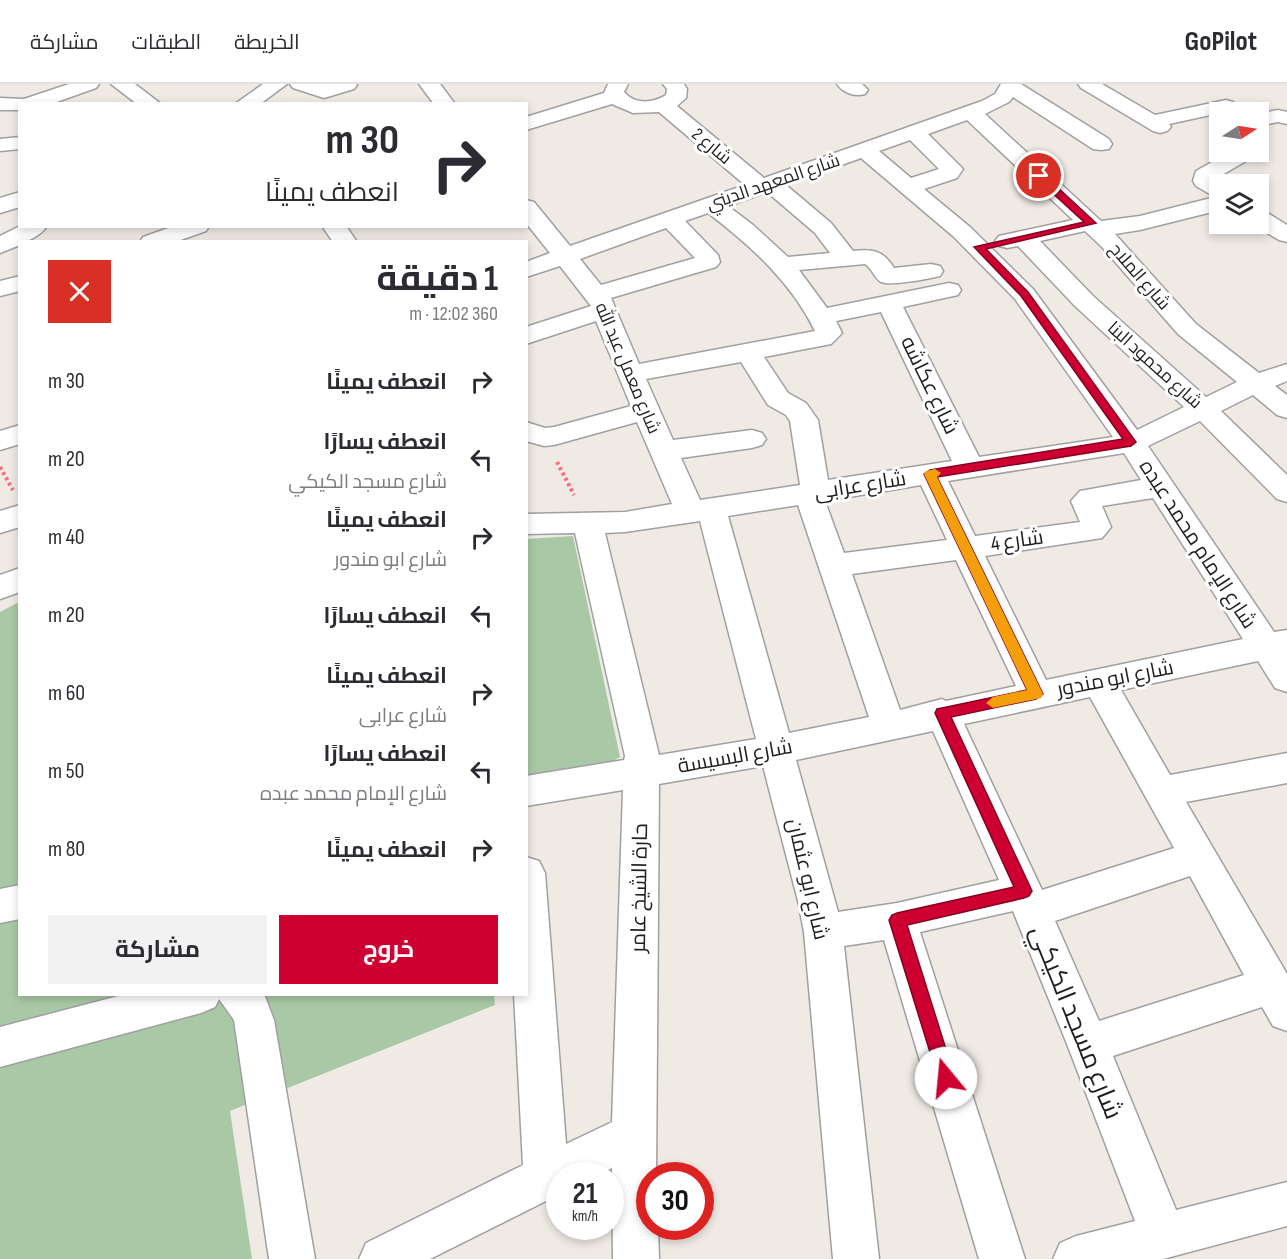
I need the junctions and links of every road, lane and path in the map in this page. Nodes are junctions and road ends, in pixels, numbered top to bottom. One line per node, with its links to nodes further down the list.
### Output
1 (89, 84): 12 (street)
2 (121, 84): 13 (street)
3 (277, 84): 14 (street)
4 (300, 84): 8 (street)
5 (674, 84): 19 (street)
6 (1088, 84): 21 (street)
7 (1215, 84): 16 (street)
8 (347, 85)
9 (434, 85): 15 (street)
10 (1011, 86): 20 (street, شارع المعهد الديني); 27 (street)
11 (617, 90): 19 (street); 24 (street)
12 (35, 102)
13 (148, 102)
14 (248, 102)
15 (444, 102)
16 (1227, 102)
17 (0, 104): 18 (street)
18 (18, 104)
19 (663, 105): 32 (street, شارع 2)
20 (971, 112): 25 (street, شارع المعهد الديني); 41 (street, شارع الملاح)
21 (1209, 114)
22 (1269, 118): 23 (street)
23 (1287, 118)
24 (528, 123)
25 (914, 132): 29 (street, شارع المعهد الديني); 33 (street)
26 (18, 143): 28 (street)
27 (1101, 144)
28 (0, 145)
29 (864, 150): 32 (street, شارع المعهد الديني); 33 (street, شارع الإمام محمد عبده)
30 (1228, 162): 31 (street)
31 (1209, 184)
32 (766, 185): 35 (street, شارع المعهد الديني); 52 (street, شارع 2)
33 (908, 187): 50 (street, شارع الإمام محمد عبده)
34 (18, 200): 36 (street)
35 (711, 204): 39 (street, شارع المعهد الديني); 53 (street)
36 (0, 206)
37 (1209, 206): 41 (street)
38 (528, 209): 51 (street, شارع معمل عبد الله)
39 (670, 219): 51 (street, شارع المعهد الديني); 59 (street)
40 (1269, 224): 45 (street)
41 (1094, 226): 46 (street); 66 (street, شارع الملاح)
42 (32, 228): 49 (street)
43 (192, 228): 47 (street)
44 (335, 228): 48 (street)
45 (1287, 235)
46 (1024, 238): 50 (street); 67 (street, شارع محمود البنا)
47 (157, 240)
48 (344, 240)
49 (0, 246)
50 (979, 247): 74 (street, شارع الإمام محمد عبده)
51 (566, 256): 54 (street, شارع المعهد الديني); 59 (street, شارع معمل عبد الله)
52 (846, 258): 53 (street); 55 (street)
53 (782, 265): 61 (street)
54 (528, 269)
55 (931, 271)
56 (18, 283): 57 (street)
57 (0, 289)
58 (949, 290): 60 (street)
59 (601, 302): 62 (street); 65 (street, شارع معمل عبد الله)
60 (889, 303): 61 (street); 77 (street, شارع عكاشه)
61 (821, 317): 63 (street)
62 (528, 335)
63 (748, 352): 65 (street); 80 (street)
64 (1287, 372): 66 (street, شارع عرابى)
65 (630, 374): 69 (street, شارع معمل عبد الله)
66 (1254, 384): 67 (street, شارع عرابى); 68 (street, شارع الملاح)
67 (1202, 408): 74 (street, شارع عرابى); 81 (street, شارع محمود البنا)
68 (1287, 409)
69 (646, 411): 70 (street); 75 (street, شارع معمل عبد الله)
70 (535, 434): 85 (path)
71 (18, 435): 73 (street)
72 (752, 439): 75 (street)
73 (0, 441)
74 (1131, 442): 77 (street, شارع عرابى); 79 (street, شارع الإمام محمد عبده)
75 (663, 451): 83 (street, شارع معمل عبد الله)
76 (0, 467): 82 (path)
77 (970, 468): 78 (street, شارع عرابى)
78 (930, 474): 80 (street, شارع عرابى); 87 (street)
79 (1160, 488): 87 (street, شارع 4); 91 (street, شارع الإمام محمد عبده)
80 (812, 492): 83 (street, شارع عرابى); 88 (street)
81 (1287, 492)
82 (17, 504): 84 (street)
83 (700, 510): 85 (street, شارع عرابى); 97 (street, شارع ابو عثمان)
84 (0, 523)
85 (588, 523): 86 (street, شارع عرابى); 99 (street, حارة الشيخ عامر)
86 (528, 524)
87 (965, 547): 88 (street, شارع 4); 94 (street)
88 (833, 566): 96 (street)
89 (18, 580): 90 (street)
90 (0, 588)
91 (1277, 645): 92 (street, شارع الإمام محمد عبده); 93 (street, شارع ابو مندور)
92 (1287, 679)
93 (1098, 681): 94 (street, شارع ابو مندور); 101 (street)
94 (1036, 694): 95 (street, شارع ابو مندور)
95 (942, 713): 96 (street, شارع البسيسة); 103 (street, شارع مسجد الكيكي)
96 (889, 726): 97 (street, شارع البسيسة)
97 (777, 750): 99 (street, شارع البسيسة); 108 (street, شارع ابو عثمان)
98 (1287, 768): 101 (street)
99 (642, 772): 100 (street, شارع البسيسة); 114 (street, حارة الشيخ عامر)
100 (528, 791)
101 (1160, 792): 102 (street)
102 (1198, 857): 103 (street); 111 (street)
103 (1028, 901): 107 (street); 112 (street, شارع مسجد الكيكي)
104 (18, 902): 106 (street)
105 (528, 904): 116 (street)
106 (0, 906)
107 (897, 920): 108 (street); 123 (street)
108 (823, 932): 122 (street, شارع ابو عثمان)
109 (193, 996): 113 (street)
110 (240, 996): 119 (street)
111 (1279, 998): 112 (street)
112 (1088, 1044): 118 (street, شارع مسجد الكيكي)
113 (0, 1047)
114 (633, 1134): 115 (street); 121 (street, حارة الشيخ عامر)
115 (578, 1162)
116 (546, 1178): 120 (street)
117 (1287, 1204): 118 (street)
118 (1162, 1235): 124 (street)
119 (292, 1259)
120 (382, 1259)
121 (636, 1259)
122 (856, 1259)
123 (1002, 1259)
124 (1076, 1259)

